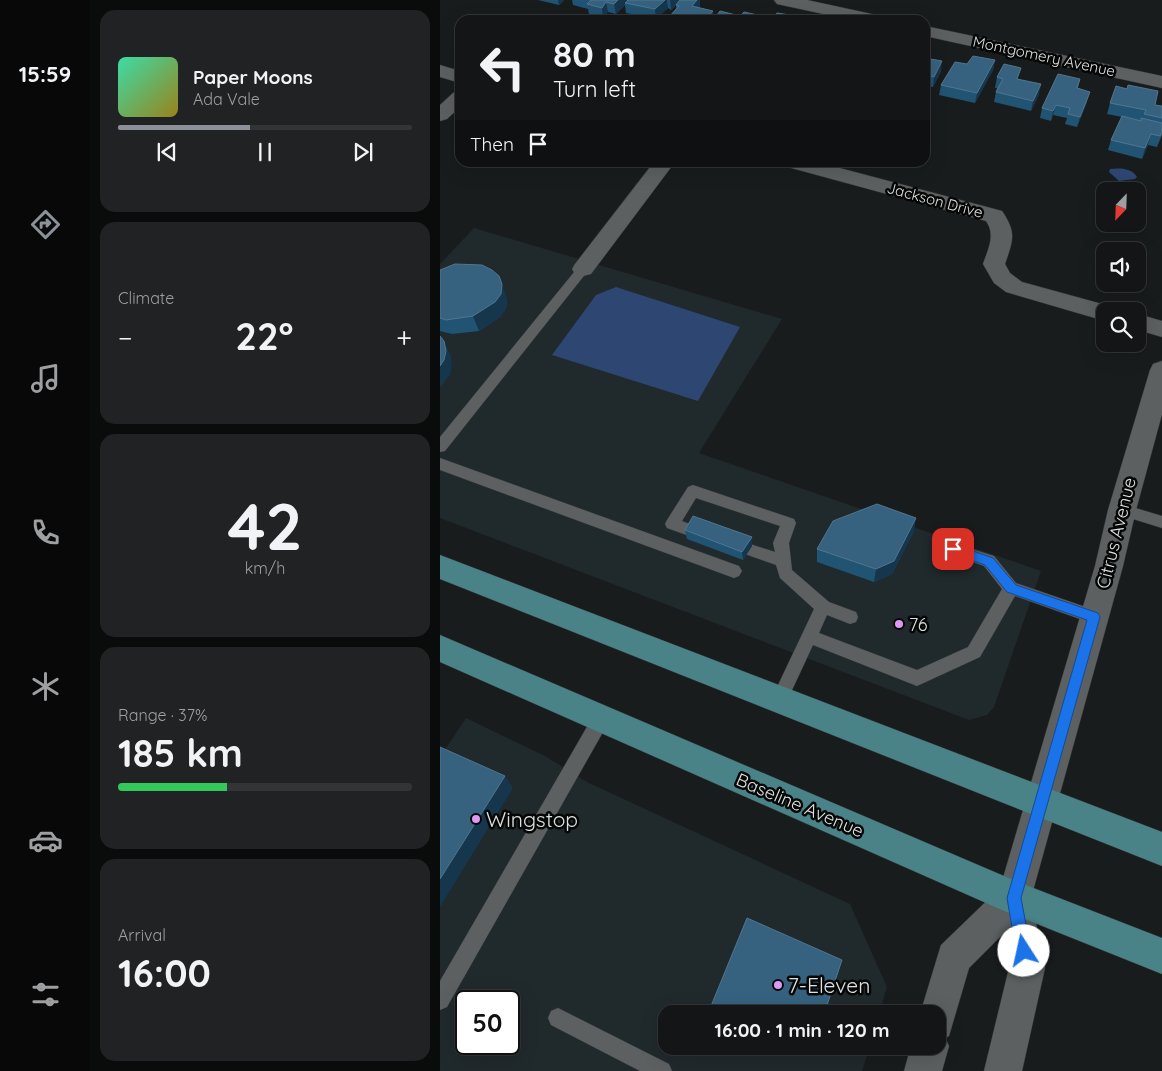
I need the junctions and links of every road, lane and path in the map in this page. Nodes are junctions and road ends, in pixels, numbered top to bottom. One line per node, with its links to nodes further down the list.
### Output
1 (783, 0): 2 (street)
2 (852, 15)
3 (930, 32): 6 (street, Montgomery Avenue)
4 (440, 71): 5 (street)
5 (455, 75)
6 (1162, 82)
7 (455, 102): 8 (street)
8 (440, 115)
9 (661, 167): 11 (street)
10 (810, 167): 12 (street, Jackson Drive)
11 (583, 269): 16 (lane)
12 (1096, 310)
13 (1146, 324): 14 (street)
14 (1162, 329)
15 (1162, 370): 18 (street, Citrus Avenue)
16 (440, 447)
17 (440, 464): 25 (lane)
18 (1122, 510): 19 (lane); 29 (street, Citrus Avenue)
19 (1162, 522)
20 (692, 531): 23 (lane)
21 (953, 549): 26 (lane)
22 (750, 550): 23 (lane)
23 (783, 561): 27 (lane)
24 (440, 567): 32 (main road)
25 (734, 571)
26 (1012, 588): 29 (lane); 30 (lane)
27 (823, 607): 28 (lane); 30 (lane)
28 (850, 617)
29 (1094, 617): 34 (street, Citrus Avenue)
30 (809, 636): 32 (lane)
31 (440, 648): 33 (main road, Baseline Avenue)
32 (779, 700): 34 (main road)
33 (601, 718): 36 (main road, Baseline Avenue); 38 (lane)
34 (1042, 800): 35 (main road); 36 (street, Citrus Avenue)
35 (1162, 849)
36 (1014, 898): 37 (main road, Baseline Avenue); 39 (street, Citrus Avenue); 44 (street, Citrus Avenue)
37 (1162, 956)
38 (440, 1000)
39 (941, 1005)
40 (558, 1018): 42 (lane)
41 (927, 1055): 43 (street)
42 (662, 1071)
43 (923, 1071)
44 (1003, 1071)

